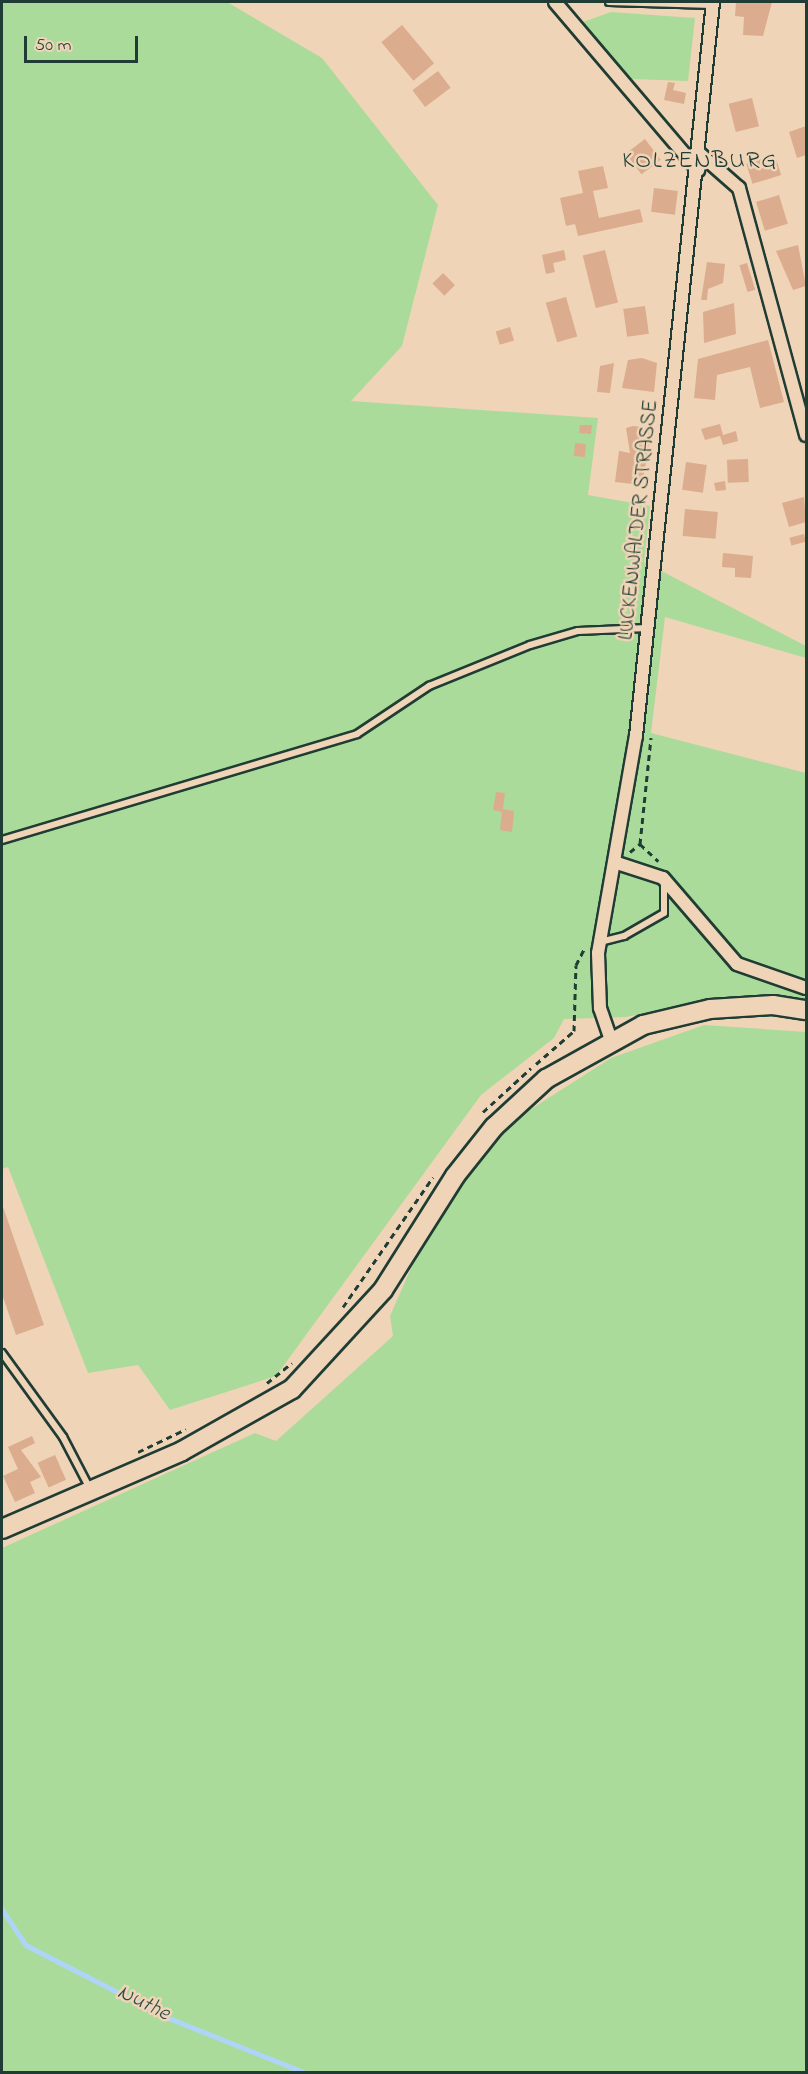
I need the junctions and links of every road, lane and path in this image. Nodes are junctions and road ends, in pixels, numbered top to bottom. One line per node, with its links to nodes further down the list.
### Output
1 (555, 2): 5 (street)
2 (609, 2): 3 (lane)
3 (712, 3): 4 (street, LUCKENWALDER STRASSE)
4 (699, 153): 5 (street, LUCKENWALDER STRASSE); 6 (street)
5 (698, 170): 7 (street, LUCKENWALDER STRASSE)
6 (807, 435)
7 (647, 628): 8 (lane); 9 (street, LUCKENWALDER STRASSE)
8 (2, 840)
9 (617, 863): 10 (street); 11 (street, LUCKENWALDER STRASSE)
10 (663, 878): 11 (lane); 12 (street)
11 (600, 942): 14 (street, LUCKENWALDER STRASSE)
12 (807, 988)
13 (807, 1010): 14 (main road)
14 (611, 1040): 16 (main road)
15 (2, 1353): 16 (lane)
16 (91, 1491): 17 (main road)
17 (2, 1529)

